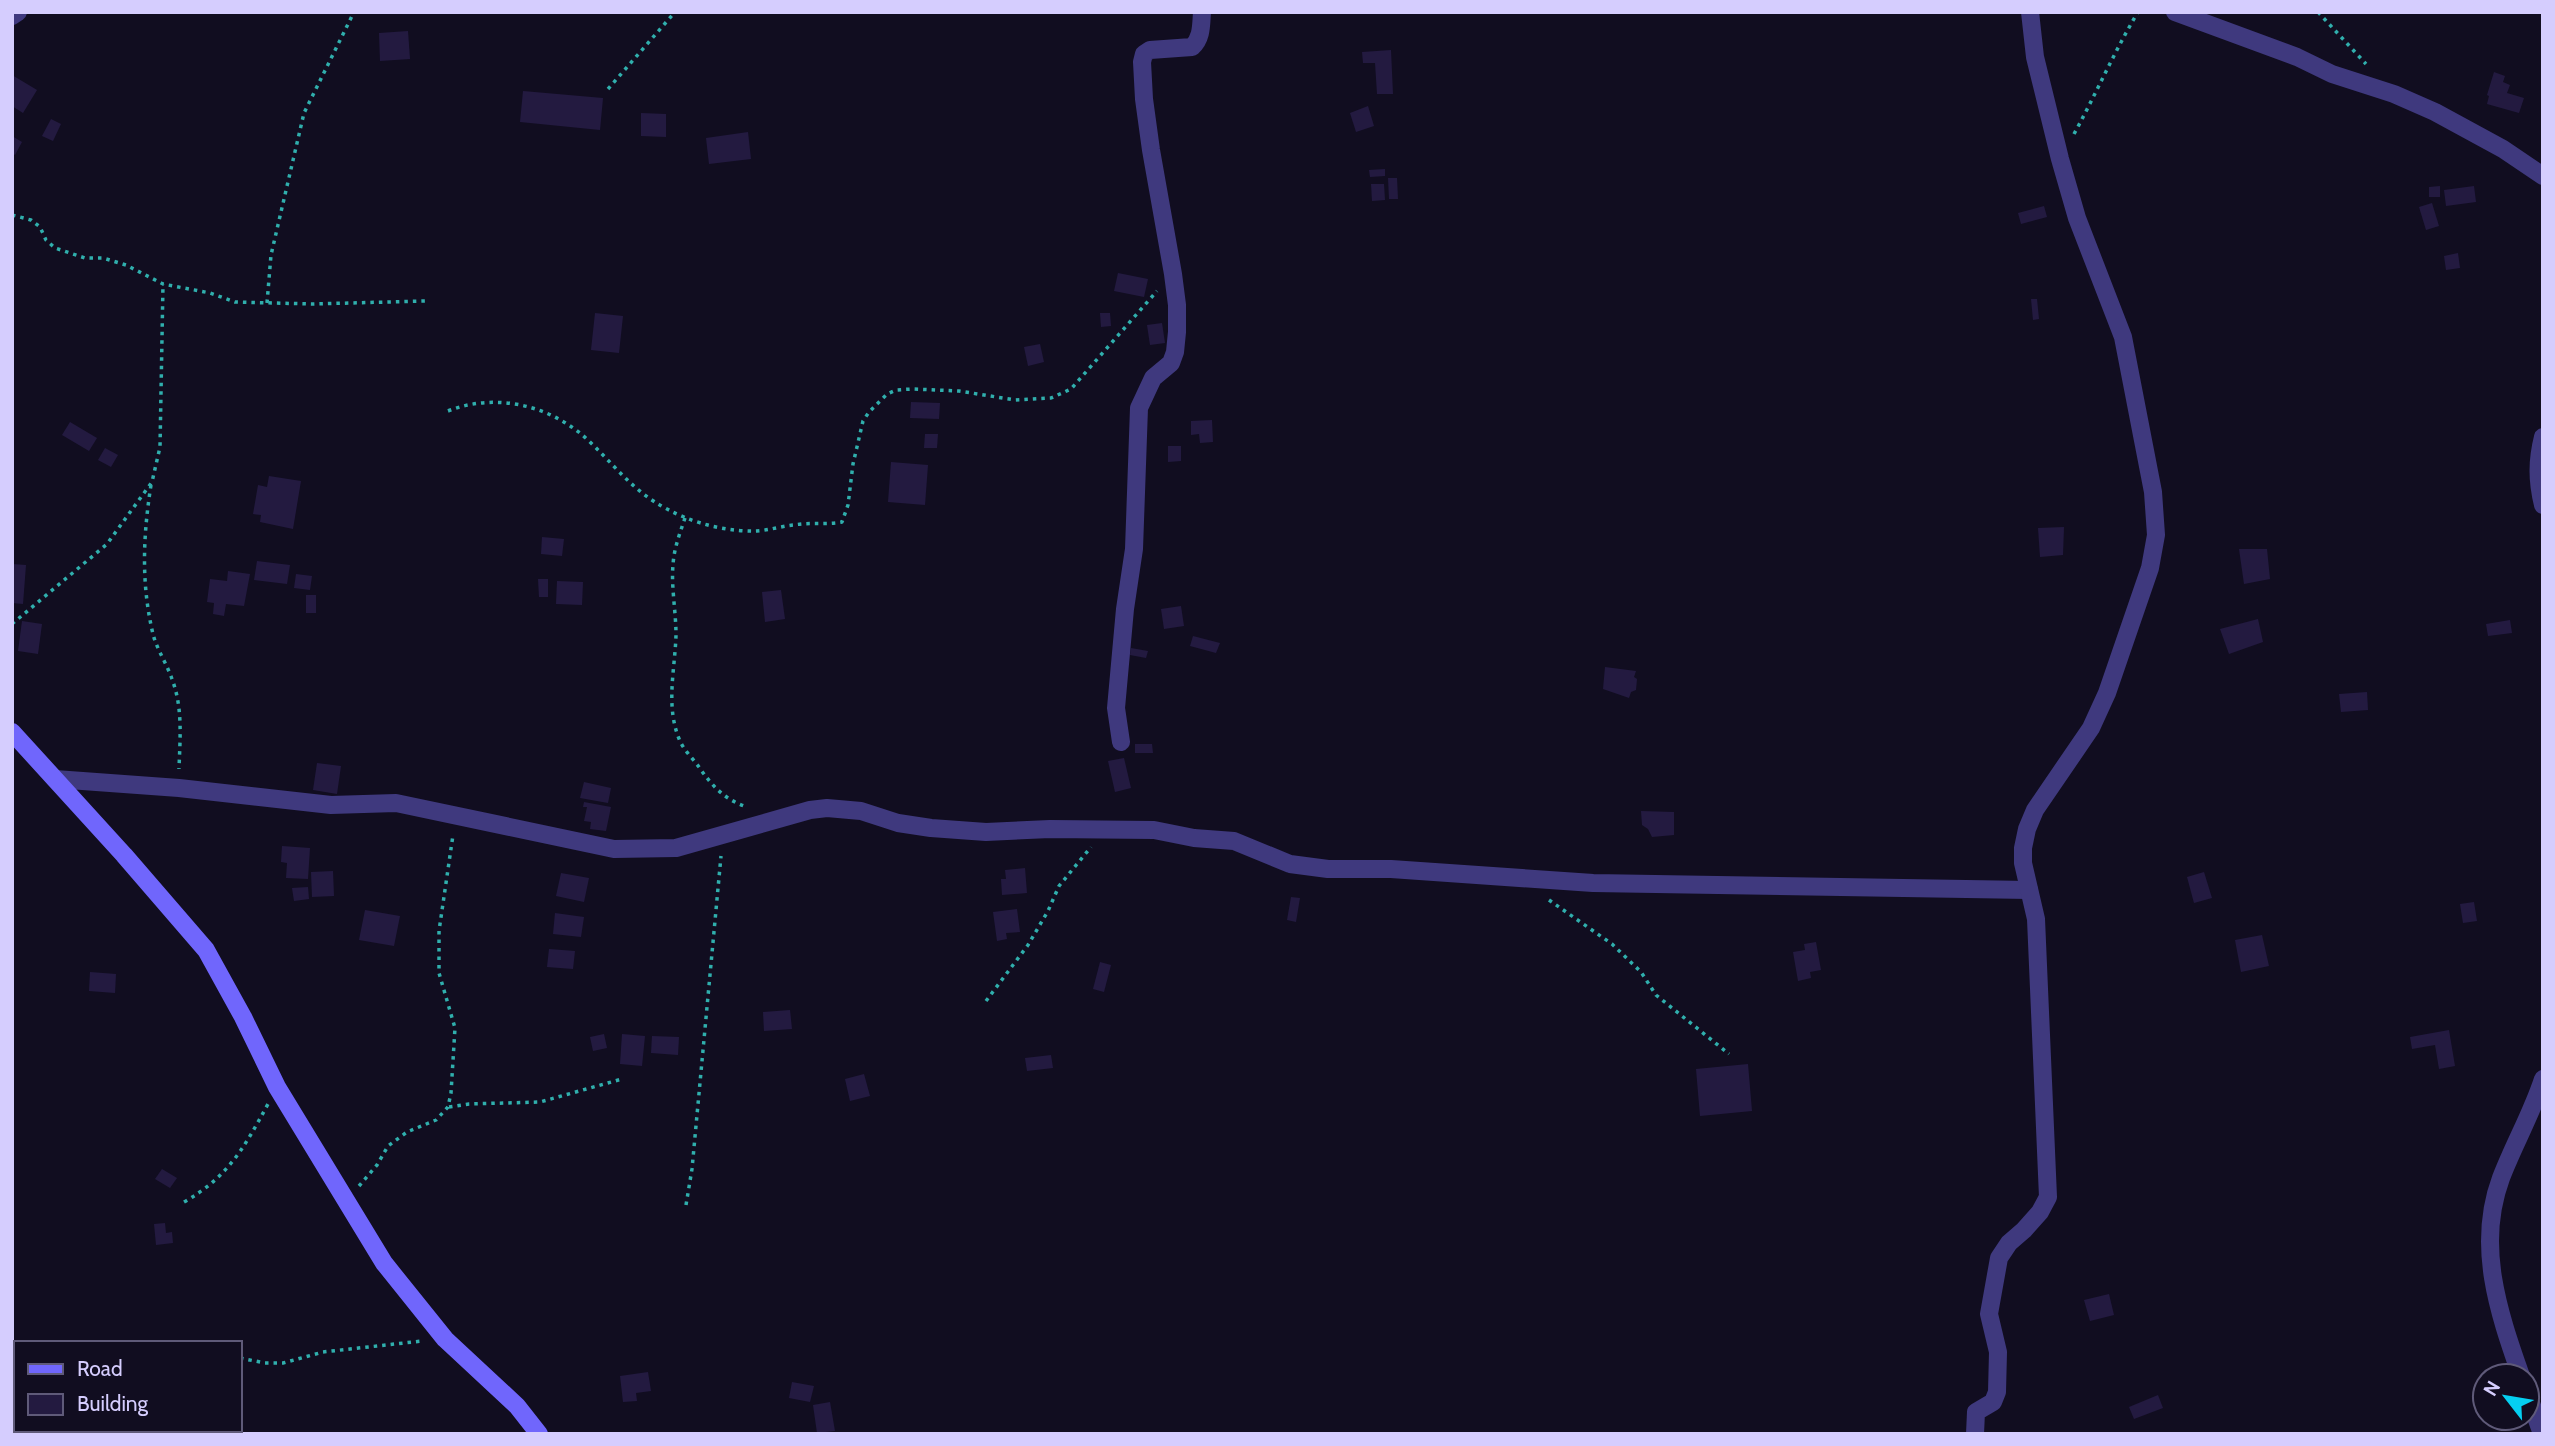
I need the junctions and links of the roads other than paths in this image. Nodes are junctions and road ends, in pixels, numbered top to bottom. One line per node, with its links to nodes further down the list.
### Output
1 (18, 12): 5 (street)
2 (1202, 12): 10 (street)
3 (2031, 12): 12 (street)
4 (2175, 12): 6 (street)
5 (12, 16)
6 (2543, 176)
7 (2543, 437): 8 (street)
8 (2543, 505)
9 (13, 737): 11 (main road)
10 (1121, 742)
11 (55, 779): 12 (street); 15 (main road)
12 (2029, 890): 16 (street)
13 (2543, 1079): 14 (street)
14 (2516, 1362)
15 (539, 1434)
16 (1975, 1434)

